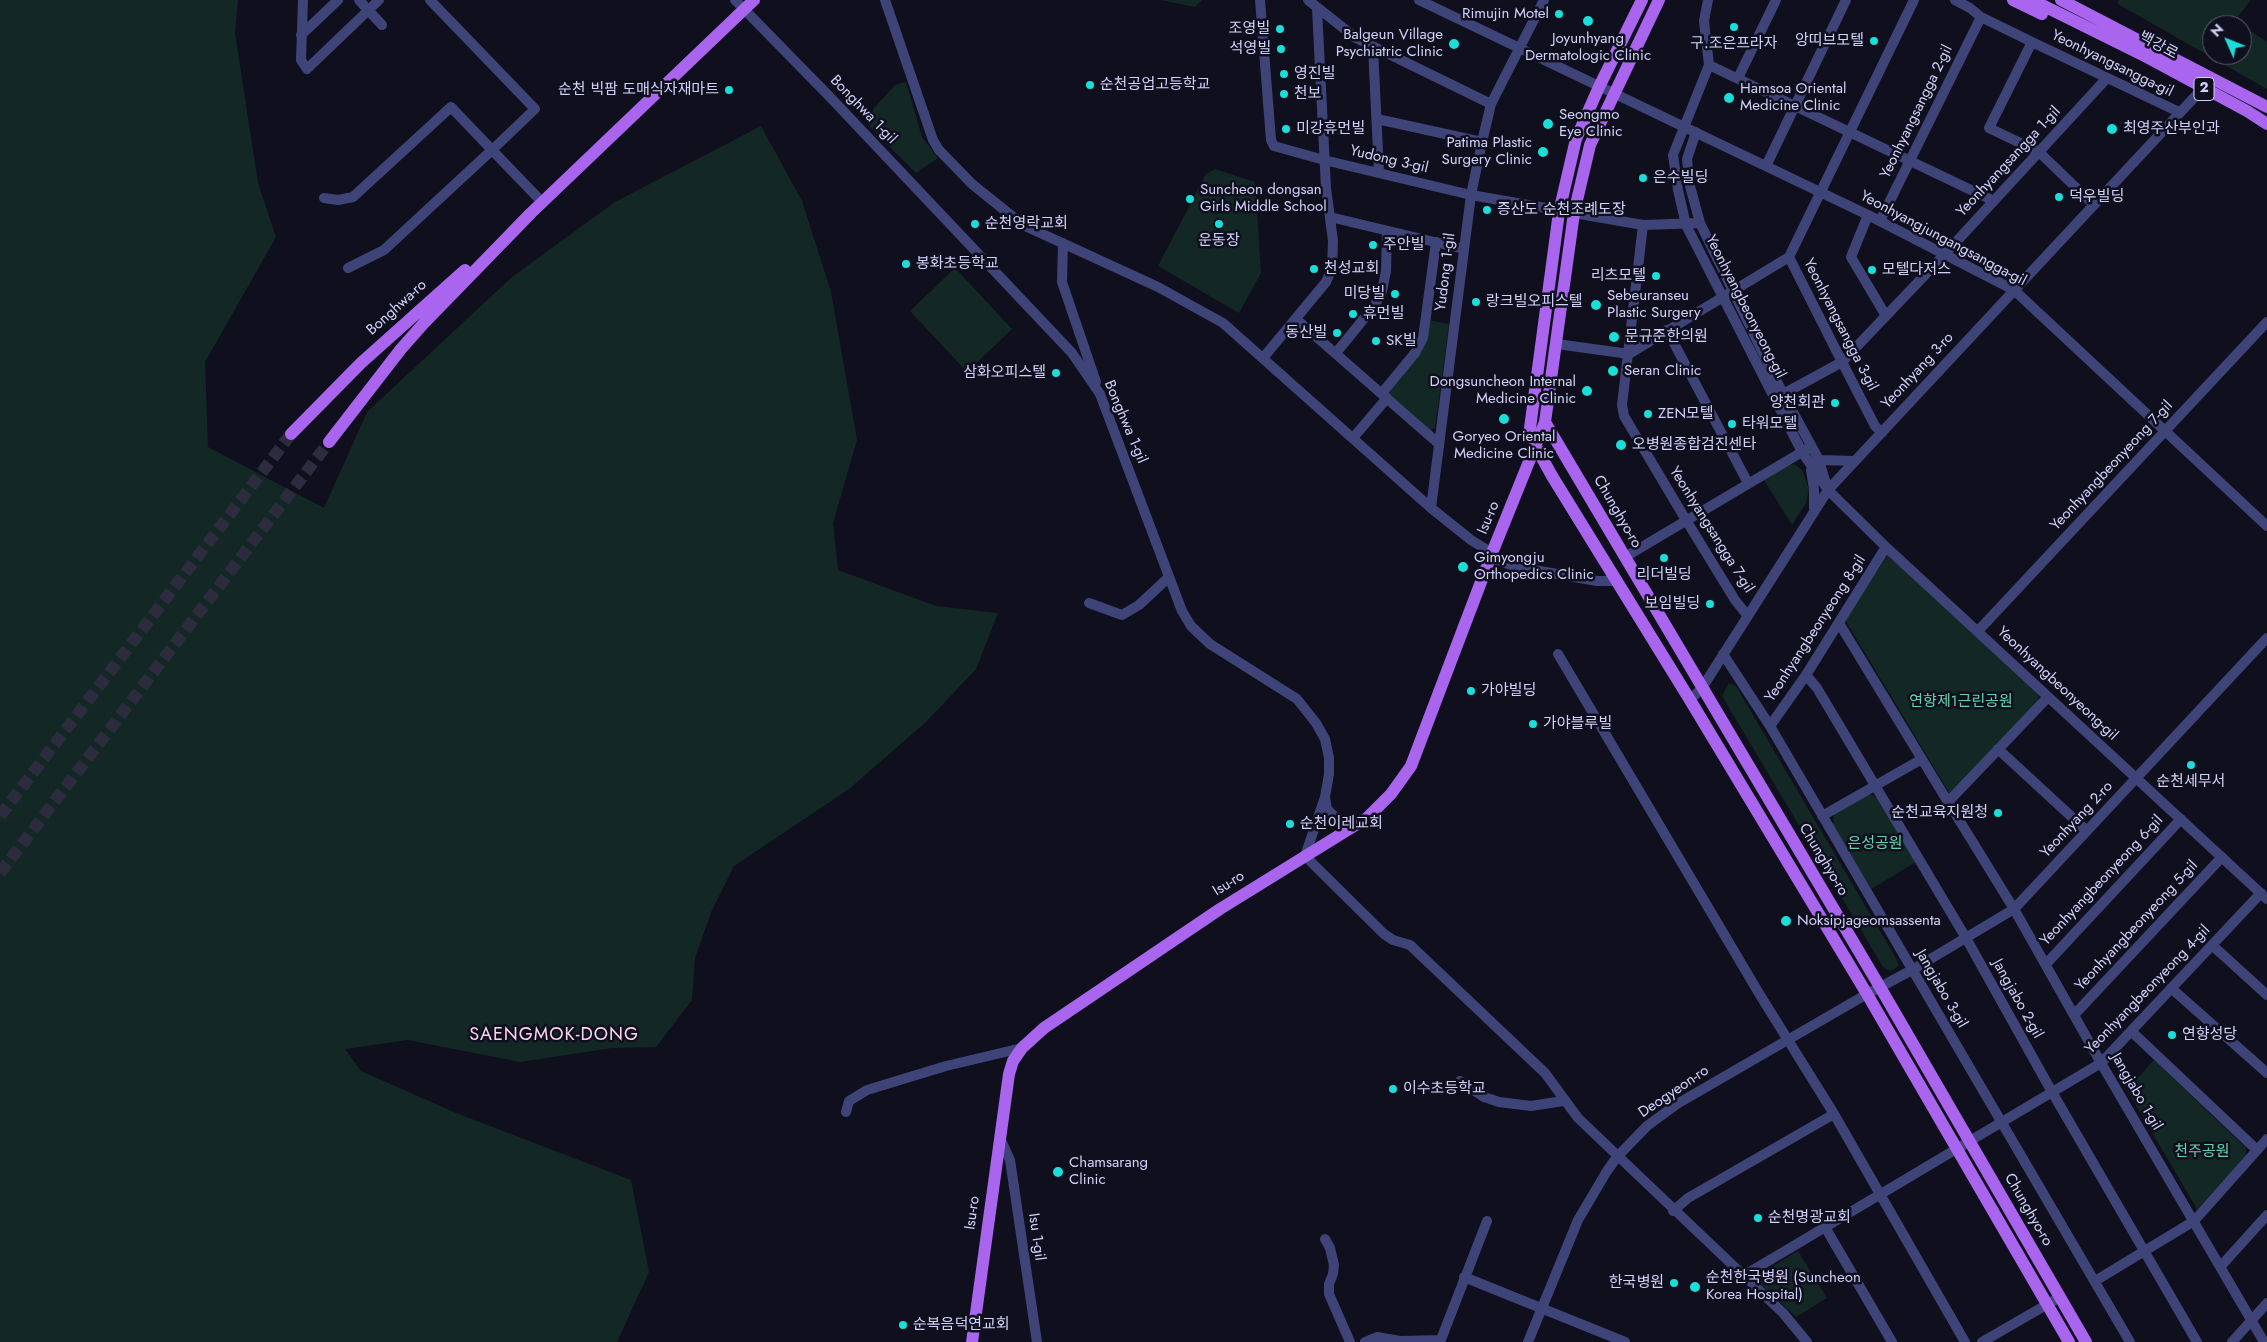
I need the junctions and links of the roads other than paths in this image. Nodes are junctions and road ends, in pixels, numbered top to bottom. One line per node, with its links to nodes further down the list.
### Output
1 (303, 0): 29 (street)
2 (338, 0): 29 (street)
3 (359, 0): 25 (street)
4 (379, 0): 25 (street)
5 (430, 0): 50 (street)
6 (735, 0): 26 (street, Bonghwa 1-gil)
7 (754, 0): 26 (main road, Bonghwa-ro)
8 (885, 0): 73 (street)
9 (1260, 0): 52 (street, Yudong 3-gil)
10 (1308, 0): 24 (street)
11 (1419, 0): 32 (street, Yeonhyangjungangsangga-gil)
12 (1544, 0): 32 (street, Yudong 1-gil)
13 (1642, 0): 37 (main road)
14 (1659, 0): 39 (main road, Isu-ro)
15 (1708, 0): 34 (street)
16 (1776, 0): 35 (street)
17 (1846, 0): 41 (street)
18 (1914, 0): 48 (street, Yeonhyangsangga 3-gil)
19 (1955, 0): 27 (street, Yeonhyangsangga-gil)
20 (2013, 0): 33 (main road, 2)
21 (2032, 0): 33 (main road, 백강로)
22 (2061, 0): 33 (main road, 백강로)
23 (2079, 0): 33 (main road, 2)
24 (1317, 8): 31 (street); 52 (street)
25 (368, 10): 28 (street); 29 (street)
26 (744, 10): 60 (main road, Bonghwa-ro); 90 (street, Bonghwa 1-gil)
27 (1981, 17): 30 (street, Yeonhyangsangga-gil); 53 (street, Yeonhyangsangga 2-gil)
28 (382, 25)
29 (302, 35)
30 (2032, 42): 36 (street, Yeonhyangsangga-gil); 51 (street, Yeonhyangsangga-gil)
31 (1373, 47): 40 (street); 44 (street)
32 (1520, 48): 37 (street, Yeonhyangjungangsangga-gil); 40 (street, Yudong 1-gil)
33 (2144, 49): 38 (main road, 백강로 / 2); 42 (main road, 백강로 / 2)
34 (1709, 65): 35 (street); 46 (street, Yeonhyangbeonyeong-gil)
35 (1738, 78): 41 (street)
36 (2107, 78): 43 (street, Yeonhyangsangga-gil); 51 (street, Yeonhyangsangga 1-gil)
37 (1599, 87): 39 (street, Yeonhyangjungangsangga-gil); 62 (main road)
38 (2202, 88): 43 (street, Yeonhyang 3-ro); 45 (main road, 백강로 / 2)
39 (1614, 94): 46 (street, Yeonhyangjungangsangga-gil); 64 (main road, Isu-ro)
40 (1491, 104): 49 (street, Yudong 1-gil)
41 (1795, 105): 48 (street); 54 (street)
42 (2267, 106)
43 (2179, 112): 61 (street, Yeonhyang 3-ro)
44 (1376, 119): 49 (street); 55 (street)
45 (2267, 124)
46 (1684, 127): 47 (street, Yeonhyangjungangsangga-gil); 70 (street, Yeonhyangbeonyeong-gil)
47 (1696, 132): 54 (street, Yeonhyangjungangsangga-gil); 68 (street, Yeonhyangbeonyeong-gil)
48 (1851, 132): 53 (street); 56 (street, Yeonhyangsangga 3-gil)
49 (1482, 142): 57 (street, Yudong 1-gil)
50 (492, 150): 58 (street); 60 (street); 77 (street)
51 (2039, 152): 59 (street, Yeonhyangsangga 1-gil); 61 (street)
52 (1324, 160): 55 (street, Yudong 3-gil); 66 (street)
53 (1909, 160): 59 (street); 67 (street, Yeonhyangsangga 2-gil)
54 (1766, 166): 56 (street, Yeonhyangjungangsangga-gil)
55 (1379, 173): 57 (street, Yudong 3-gil)
56 (1821, 193): 65 (street, Yeonhyangjungangsangga-gil); 76 (street, Yeonhyangsangga 3-gil)
57 (1471, 195): 62 (street, Yudong 3-gil); 74 (street, Yudong 1-gil)
58 (324, 198)
59 (1994, 201): 75 (street, Yeonhyangsangga 1-gil)
60 (542, 202): 63 (main road, Bonghwa-ro)
61 (2093, 204): 78 (street, Yeonhyang 3-ro)
62 (1559, 212): 64 (street, Yudong 3-gil); 100 (main road)
63 (531, 213): 96 (main road, Bonghwa-ro); 98 (main road, Bonghwa-ro)
64 (1574, 214): 69 (street, Yudong 3-gil); 85 (main road, Isu-ro)
65 (1868, 215): 67 (street, Yeonhyangjungangsangga-gil); 81 (street)
66 (1330, 217): 71 (street); 82 (street)
67 (1880, 221): 75 (street, Yeonhyangjungangsangga-gil)
68 (1700, 223): 70 (street); 79 (street, Yeonhyangbeonyeong-gil)
69 (1643, 224): 70 (street); 87 (street, Yeonhyangsangga 7-gil)
70 (1686, 225): 80 (street, Yeonhyangbeonyeong-gil)
71 (1387, 230): 72 (street); 86 (street)
72 (1436, 242): 74 (street); 91 (street)
73 (1063, 243): 88 (street); 90 (street)
74 (1464, 249): 99 (street, Yudong 1-gil)
75 (1944, 255): 78 (street, Yeonhyangjungangsangga-gil); 81 (street, Yeonhyangsangga 1-gil)
76 (1789, 257): 79 (street, Yeonhyangsangga 3-gil); 89 (street, Yeonhyangsangga 3-gil)
77 (348, 268)
78 (2014, 290): 94 (street, Yeonhyangjungangsangga-gil); 95 (street, Yeonhyang 3-ro)
79 (1732, 291): 80 (street, Yeonhyangsangga 3-gil); 92 (street, Yeonhyangbeonyeong-gil)
80 (1722, 297): 84 (street, Yeonhyangsangga 3-gil); 92 (street, Yeonhyangbeonyeong-gil)
81 (1886, 316): 89 (street, Yeonhyangsangga 1-gil)
82 (1296, 319): 86 (street); 88 (street)
83 (2267, 322): 94 (street, Yeonhyangbeonyeong 7-gil)
84 (1667, 330): 87 (street, Yeonhyangsangga 3-gil); 107 (street)
85 (1557, 344): 87 (street); 93 (main road, Isu-ro)
86 (1336, 353): 91 (street)
87 (1629, 354): 111 (street, Yeonhyangsangga 7-gil)
88 (1263, 358): 97 (street)
89 (1842, 362): 92 (street, Yeonhyangsangga 1-gil); 95 (street, Yeonhyangsangga 3-gil)
90 (1100, 394): 116 (street, Bonghwa 1-gil)
91 (1384, 396): 97 (street); 99 (street)
92 (1779, 397): 101 (street, Yeonhyangbeonyeong-gil)
93 (1545, 422): 100 (main road, Isu-ro); 115 (main road, Chunghyo-ro)
94 (2166, 430): 112 (street, Yeonhyangjungangsangga-gil); 121 (street, Yeonhyangbeonyeong 7-gil)
95 (1882, 433): 103 (street, Yeonhyang 3-ro)
96 (290, 434)
97 (1353, 438): 109 (street)
98 (329, 442)
99 (1439, 444): 109 (street, Yudong 1-gil)
100 (1536, 447): 105 (main road, Isu-ro); 106 (main road, Chunghyo-ro)
101 (1806, 449): 102 (street, Yeonhyangbeonyeong-gil); 104 (street, Yeonhyangbeonyeong-gil); 107 (street)
102 (1819, 460): 103 (street); 108 (street, Yeonhyangbeonyeong-gil)
103 (1855, 461): 108 (street, Yeonhyang 3-ro)
104 (1810, 466): 108 (street, Yeonhyangbeonyeong-gil); 110 (street)
105 (1524, 475): 106 (main road); 114 (main road, Isu-ro)
106 (1552, 476): 117 (main road, Chunghyo-ro)
107 (1748, 483): 111 (street)
108 (1828, 490): 110 (street, Yeonhyang 3-ro); 113 (street, Yeonhyangbeonyeong-gil)
109 (1431, 508): 114 (street)
110 (1814, 509): 119 (street, Yeonhyang 3-ro)
111 (1686, 520): 115 (street); 119 (street, Yeonhyangsangga 7-gil)
112 (2267, 526)
113 (1886, 547): 120 (street, Yeonhyangbeonyeong 8-gil); 121 (street, Yeonhyangbeonyeong-gil)
114 (1491, 555): 117 (street); 138 (main road, Isu-ro)
115 (1624, 557): 126 (main road, Chunghyo-ro)
116 (1170, 577): 118 (street); 134 (street, Bonghwa 1-gil)
117 (1618, 581): 128 (main road, Chunghyo-ro)
118 (1089, 602)
119 (1747, 615): 124 (street, Yeonhyang 3-ro)
120 (1839, 623): 125 (street, Yeonhyangbeonyeong 8-gil); 131 (street)
121 (1978, 631): 127 (street, Yeonhyangbeonyeong-gil)
122 (2267, 638): 132 (street, Yeonhyang 2-ro)
123 (1558, 654): 154 (street)
124 (1723, 654): 126 (street, Yeonhyang 3-ro); 129 (street, Jangjabo 3-gil)
125 (1806, 675): 129 (street, Yeonhyangbeonyeong 8-gil); 133 (street, Jangjabo 2-gil)
126 (1702, 688): 128 (street, Yeonhyang 3-ro); 148 (main road, Chunghyo-ro)
127 (2048, 698): 130 (street); 132 (street, Yeonhyangbeonyeong-gil)
128 (1690, 700): 150 (main road, Chunghyo-ro)
129 (1770, 726): 136 (street, Jangjabo 3-gil)
130 (1998, 749): 135 (street); 139 (street)
131 (1922, 759): 133 (street); 135 (street)
132 (2137, 778): 137 (street, Yeonhyangbeonyeong-gil); 139 (street, Yeonhyang 2-ro)
133 (1876, 786): 136 (street); 144 (street, Jangjabo 2-gil)
134 (1325, 797): 138 (street); 140 (street, Bonghwa 1-gil)
135 (1948, 802): 143 (street, Jangjabo 1-gil)
136 (1822, 816): 147 (street, Jangjabo 3-gil)
137 (2181, 819): 141 (street, Yeonhyangbeonyeong-gil); 146 (street, Yeonhyangbeonyeong 6-gil)
138 (1362, 821): 140 (main road, Isu-ro)
139 (2087, 831): 143 (street, Yeonhyang 2-ro)
140 (1305, 856): 155 (main road, Isu-ro); 160 (street)
141 (2222, 857): 142 (street, Yeonhyangbeonyeong-gil); 152 (street, Yeonhyangbeonyeong 5-gil)
142 (2264, 896): 145 (street, Yeonhyangbeonyeong 4-gil)
143 (2014, 909): 144 (street, Yeonhyang 2-ro); 146 (street, Jangjabo 1-gil)
144 (1966, 938): 147 (street, Yeonhyang 2-ro); 159 (street, Jangjabo 2-gil)
145 (2212, 945): 149 (street, Yeonhyangbeonyeong 4-gil); 151 (street)
146 (2046, 964): 152 (street, Jangjabo 1-gil)
147 (1912, 970): 148 (street, Yeonhyang 2-ro); 163 (street, Jangjabo 3-gil)
148 (1880, 987): 150 (street, Deogyeon-ro); 166 (main road, Chunghyo-ro)
149 (2171, 988): 153 (street, Yeonhyangbeonyeong 4-gil); 157 (street)
150 (1867, 994): 154 (street, Deogyeon-ro); 167 (main road, Chunghyo-ro)
151 (2267, 995)
152 (2074, 1015): 156 (street, Jangjabo 1-gil)
153 (2131, 1031): 156 (street, Yeonhyangbeonyeong 4-gil); 168 (street)
154 (1788, 1040): 162 (street); 169 (street, Deogyeon-ro)
155 (1022, 1048): 161 (street); 164 (main road, Isu-ro)
156 (2101, 1063): 159 (street, Yeonhyangbeonyeong 4-gil); 174 (street, Jangjabo 1-gil)
157 (2267, 1073)
158 (1460, 1081): 160 (street)
159 (2052, 1092): 163 (street, Yeonhyangbeonyeong 4-gil); 177 (street, Jangjabo 2-gil)
160 (1563, 1101): 169 (street)
161 (846, 1112)
162 (1834, 1114): 170 (street); 171 (street)
163 (2001, 1122): 166 (street, Yeonhyangbeonyeong 4-gil); 181 (street, Jangjabo 3-gil)
164 (1000, 1138): 188 (main road, Isu-ro); 189 (street, Isu 1-gil)
165 (2267, 1139): 168 (street)
166 (1969, 1141): 167 (street, Yeonhyangbeonyeong 4-gil); 182 (main road, Chunghyo-ro)
167 (1956, 1149): 170 (street, Yeonhyangbeonyeong 4-gil); 184 (main road, Chunghyo-ro)
168 (2257, 1150): 174 (street)
169 (1617, 1156): 171 (street); 185 (street, Deogyeon-ro)
170 (1881, 1194): 175 (street, Yeonhyangbeonyeong 4-gil); 196 (street)
171 (1673, 1211): 179 (street)
172 (2267, 1216): 178 (street)
173 (1487, 1221): 180 (street)
174 (2194, 1221): 177 (street); 178 (street, Jangjabo 1-gil)
175 (1826, 1227): 179 (street, Yeonhyangbeonyeong 4-gil); 195 (street)
176 (1325, 1239): 190 (street)
177 (2144, 1251): 181 (street); 201 (street, Jangjabo 2-gil)
178 (2221, 1266): 186 (street, Jangjabo 1-gil)
179 (1742, 1276): 194 (street)
180 (1464, 1277): 185 (street); 187 (street)
181 (2095, 1281): 200 (street, Jangjabo 3-gil)
182 (2060, 1297): 184 (street); 199 (main road, Chunghyo-ro)
183 (2267, 1303): 186 (street)
184 (2047, 1305): 197 (street); 198 (main road, Chunghyo-ro)
185 (1543, 1308): 192 (street, Deogyeon-ro); 193 (street)
186 (2251, 1320): 202 (street); 203 (street, Jangjabo 1-gil)
187 (1441, 1341): 191 (street)
188 (972, 1342)
189 (1037, 1342)
190 (1350, 1342)
191 (1365, 1342)
192 (1528, 1342)
193 (1625, 1342)
194 (1806, 1342)
195 (1892, 1342)
196 (1965, 1342)
197 (1982, 1342)
198 (2069, 1342)
199 (2086, 1342)
200 (2130, 1342)
201 (2198, 1342)
202 (2232, 1342)
203 (2264, 1342)

